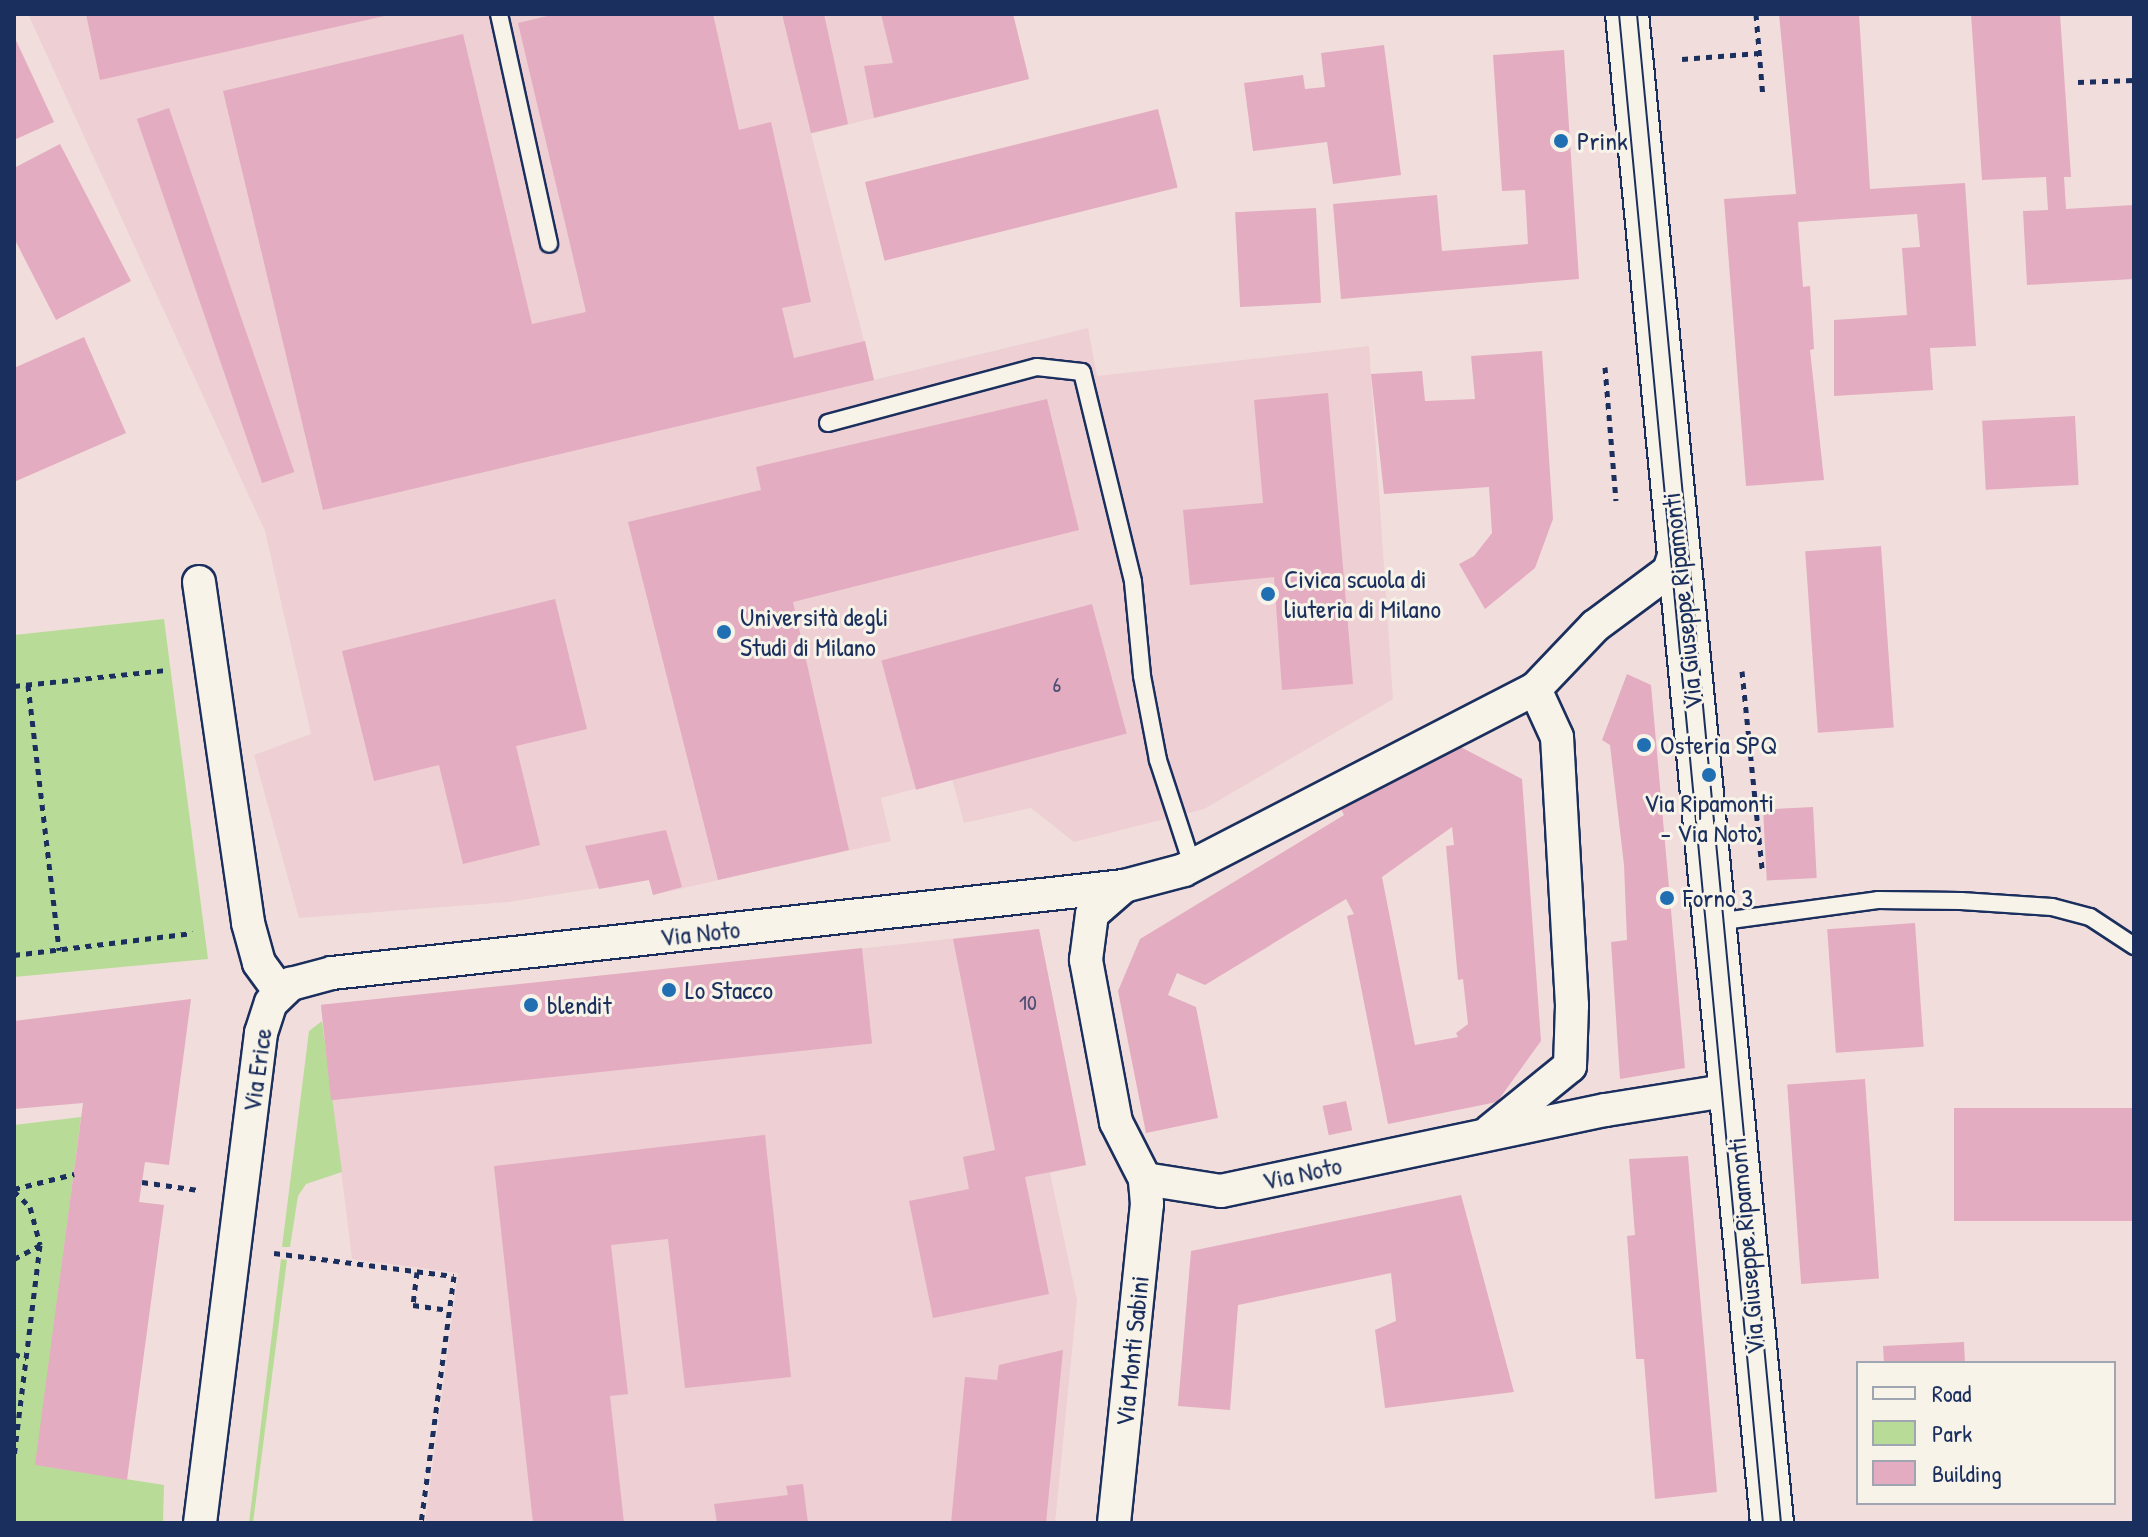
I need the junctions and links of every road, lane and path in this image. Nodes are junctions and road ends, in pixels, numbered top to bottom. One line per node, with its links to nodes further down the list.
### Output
1 (499, 14): 9 (lane)
2 (1627, 14): 13 (street, Via Giuseppe Ripamonti)
3 (1756, 14): 4 (path)
4 (1759, 53): 5 (path); 8 (path)
5 (1682, 59)
6 (2134, 80): 7 (path)
7 (2078, 82)
8 (1763, 97)
9 (549, 244)
10 (1605, 367): 12 (path)
11 (828, 423): 20 (lane)
12 (1616, 501)
13 (1676, 550): 19 (street, Via Noto); 23 (street, Via Giuseppe Ripamonti)
14 (199, 582): 28 (street, Via Erice)
15 (165, 670): 17 (path)
16 (1742, 671): 21 (path)
17 (28, 685): 18 (path); 26 (path)
18 (14, 686)
19 (1535, 689): 20 (street, Via Noto); 30 (street, Via Noto)
20 (1193, 867): 22 (street, Via Noto)
21 (1762, 869)
22 (1124, 886): 28 (street, Via Noto); 32 (street, Via Noto)
23 (1714, 922): 25 (lane); 29 (street, Via Giuseppe Ripamonti)
24 (193, 933): 26 (path)
25 (2134, 946)
26 (59, 950): 27 (path)
27 (14, 955)
28 (280, 992): 44 (street, Via Erice)
29 (1731, 1090): 30 (street, Via Noto); 47 (street, Via Giuseppe Ripamonti)
30 (1487, 1134): 32 (street, Via Noto)
31 (74, 1174): 34 (path)
32 (1145, 1179): 46 (street, Via Monti Sabini)
33 (142, 1182): 35 (path)
34 (14, 1190): 36 (path)
35 (198, 1190)
36 (40, 1245): 38 (path); 42 (path)
37 (274, 1253): 39 (path)
38 (14, 1259)
39 (417, 1272): 40 (path); 40 (path)
40 (449, 1310): 45 (path)
41 (14, 1354): 42 (path)
42 (26, 1358): 43 (path)
43 (14, 1457)
44 (200, 1523)
45 (421, 1523)
46 (1114, 1523)
47 (1772, 1523)

